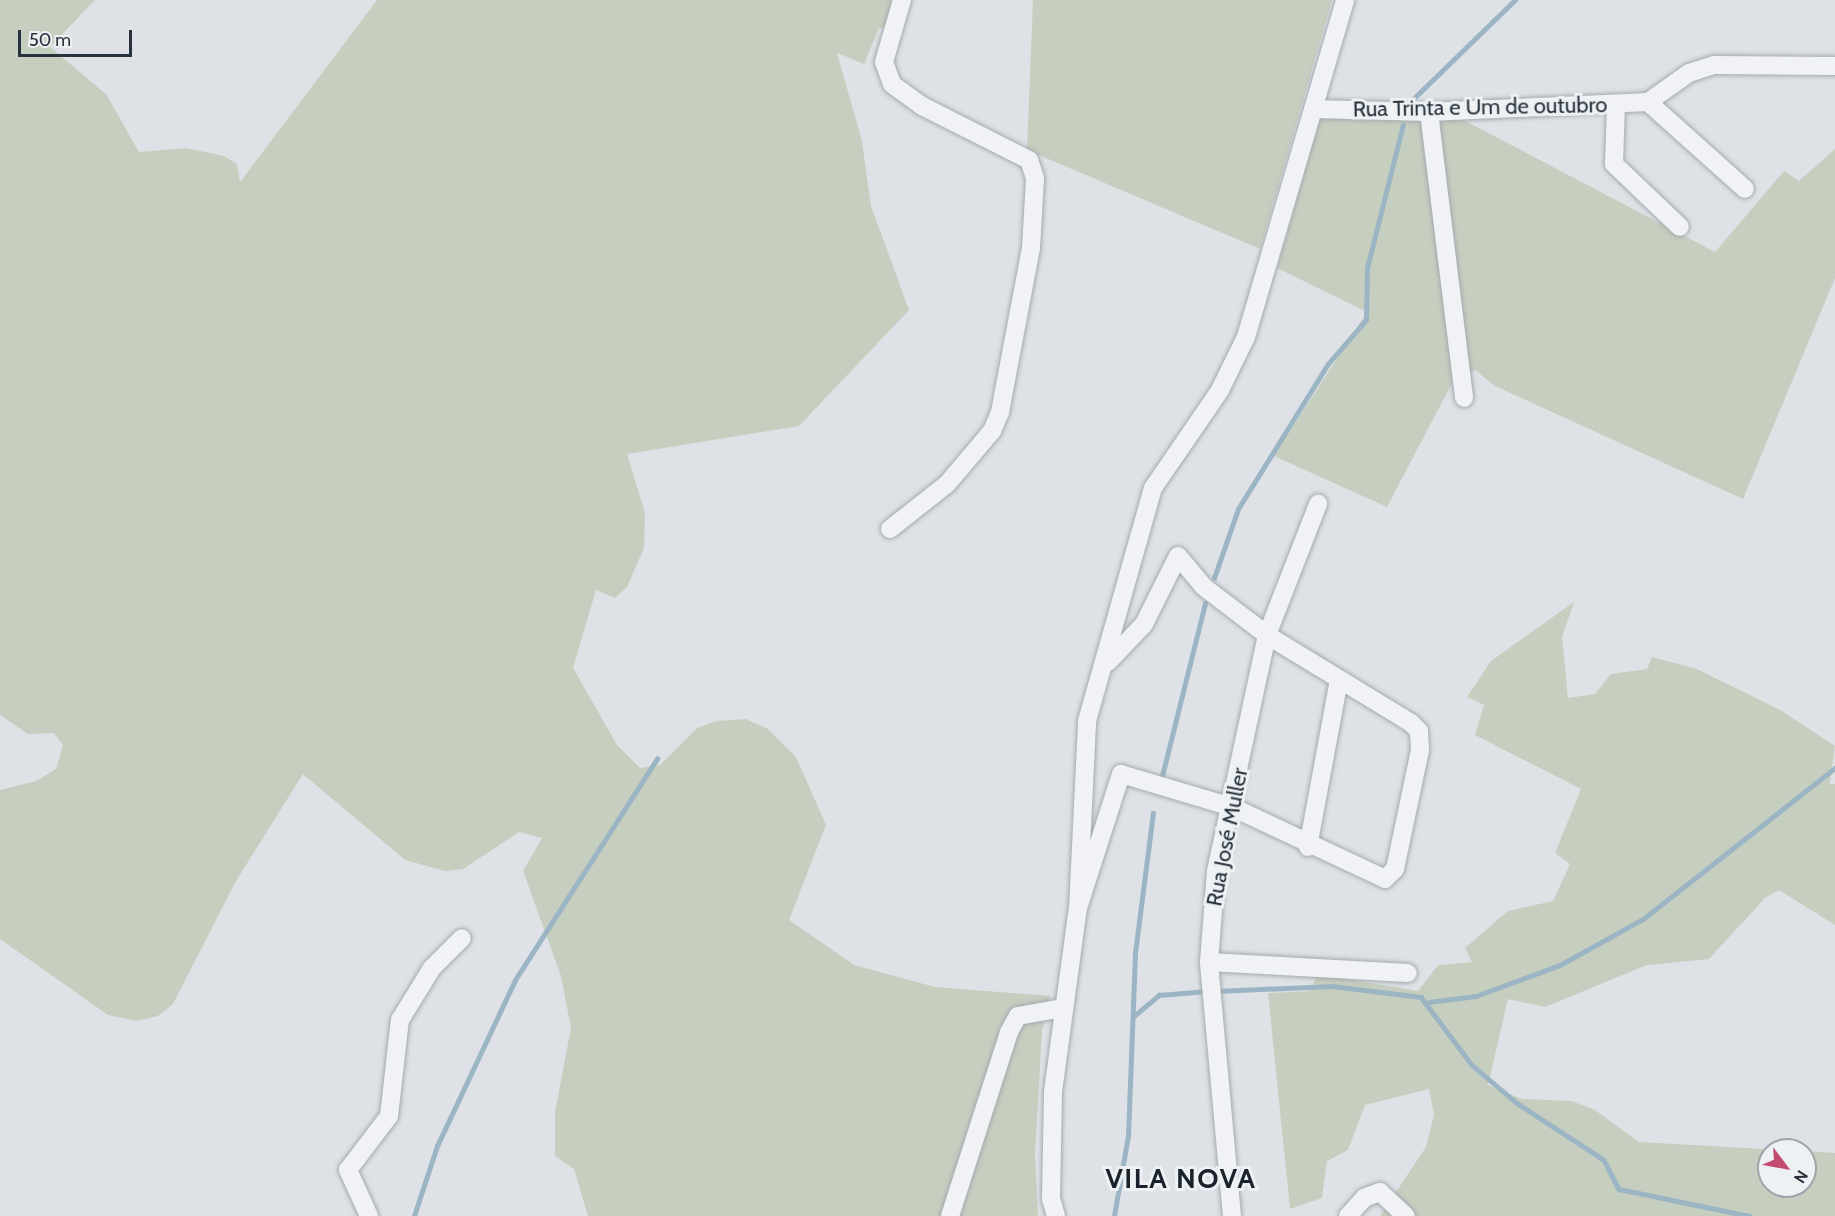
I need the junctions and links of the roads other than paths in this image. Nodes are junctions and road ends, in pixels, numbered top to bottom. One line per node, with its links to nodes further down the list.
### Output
1 (902, 0): 12 (street)
2 (1345, 0): 6 (street)
3 (1835, 66): 4 (street)
4 (1648, 102): 5 (street, Rua Trinta e Um de outubro); 8 (street)
5 (1616, 104): 7 (street, Rua Trinta e Um de outubro); 9 (street)
6 (1313, 109): 7 (street, Rua Trinta e Um de outubro); 14 (street)
7 (1429, 112): 10 (street)
8 (1745, 189)
9 (1680, 227)
10 (1464, 399)
11 (1318, 504): 13 (street, Rua José Muller)
12 (890, 529)
13 (1267, 635): 14 (street); 15 (street); 16 (street, Rua José Muller)
14 (1107, 663): 18 (street)
15 (1339, 680): 17 (street); 17 (street)
16 (1232, 807): 17 (street); 18 (street); 20 (street, Rua José Muller)
17 (1308, 847)
18 (1078, 908): 22 (street)
19 (462, 938): 23 (street)
20 (1209, 962): 21 (street); 26 (street, Rua José Muller)
21 (1408, 973)
22 (1063, 1008): 24 (street); 25 (street)
23 (369, 1216)
24 (950, 1216)
25 (1056, 1216)
26 (1232, 1216)
27 (1348, 1216): 28 (street)
28 (1406, 1216)

